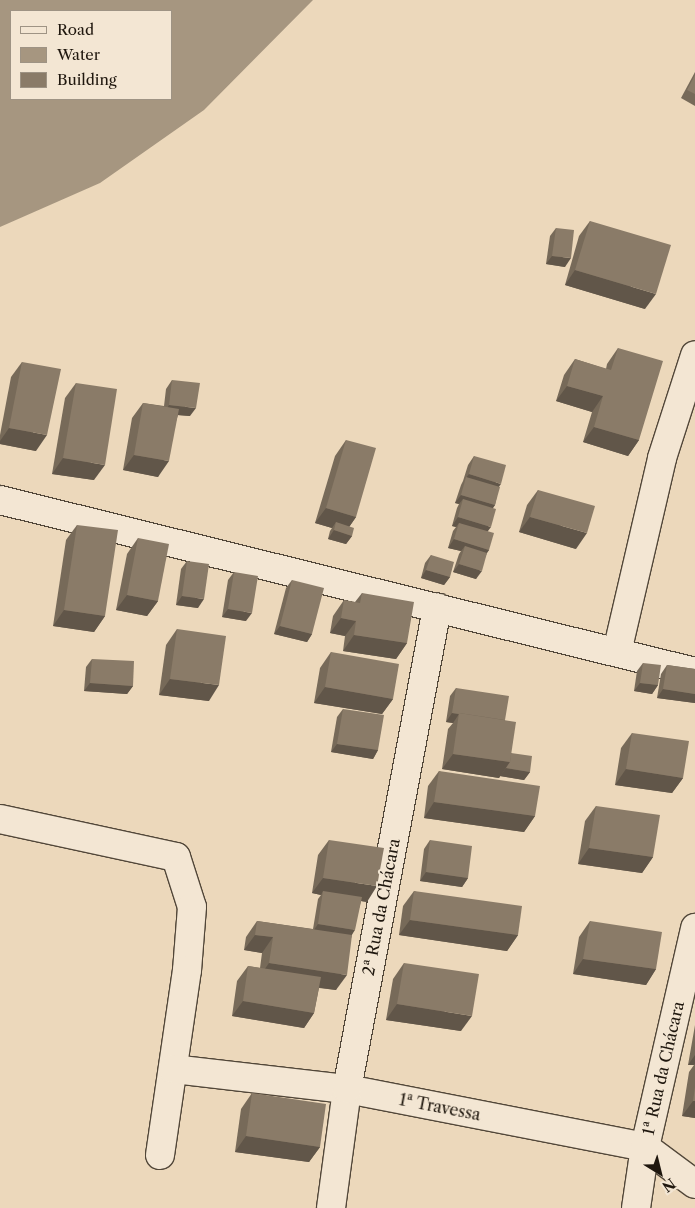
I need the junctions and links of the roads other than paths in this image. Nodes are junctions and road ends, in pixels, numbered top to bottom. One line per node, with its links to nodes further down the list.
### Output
1 (695, 355): 4 (street)
2 (0, 500): 3 (street)
3 (437, 607): 4 (street); 9 (street, 2ª Rua da Chácara)
4 (617, 652): 5 (street)
5 (695, 672)
6 (0, 819): 8 (street)
7 (695, 928): 10 (street, 1ª Rua da Chácara)
8 (172, 1069): 9 (street, 1ª Travessa); 11 (street)
9 (347, 1089): 10 (street, 1ª Travessa); 13 (street, 2ª Rua da Chácara)
10 (645, 1147): 12 (street, 1ª Travessa); 14 (street, 1ª Rua da Chácara)
11 (160, 1155)
12 (695, 1184)
13 (331, 1208)
14 (636, 1208)

